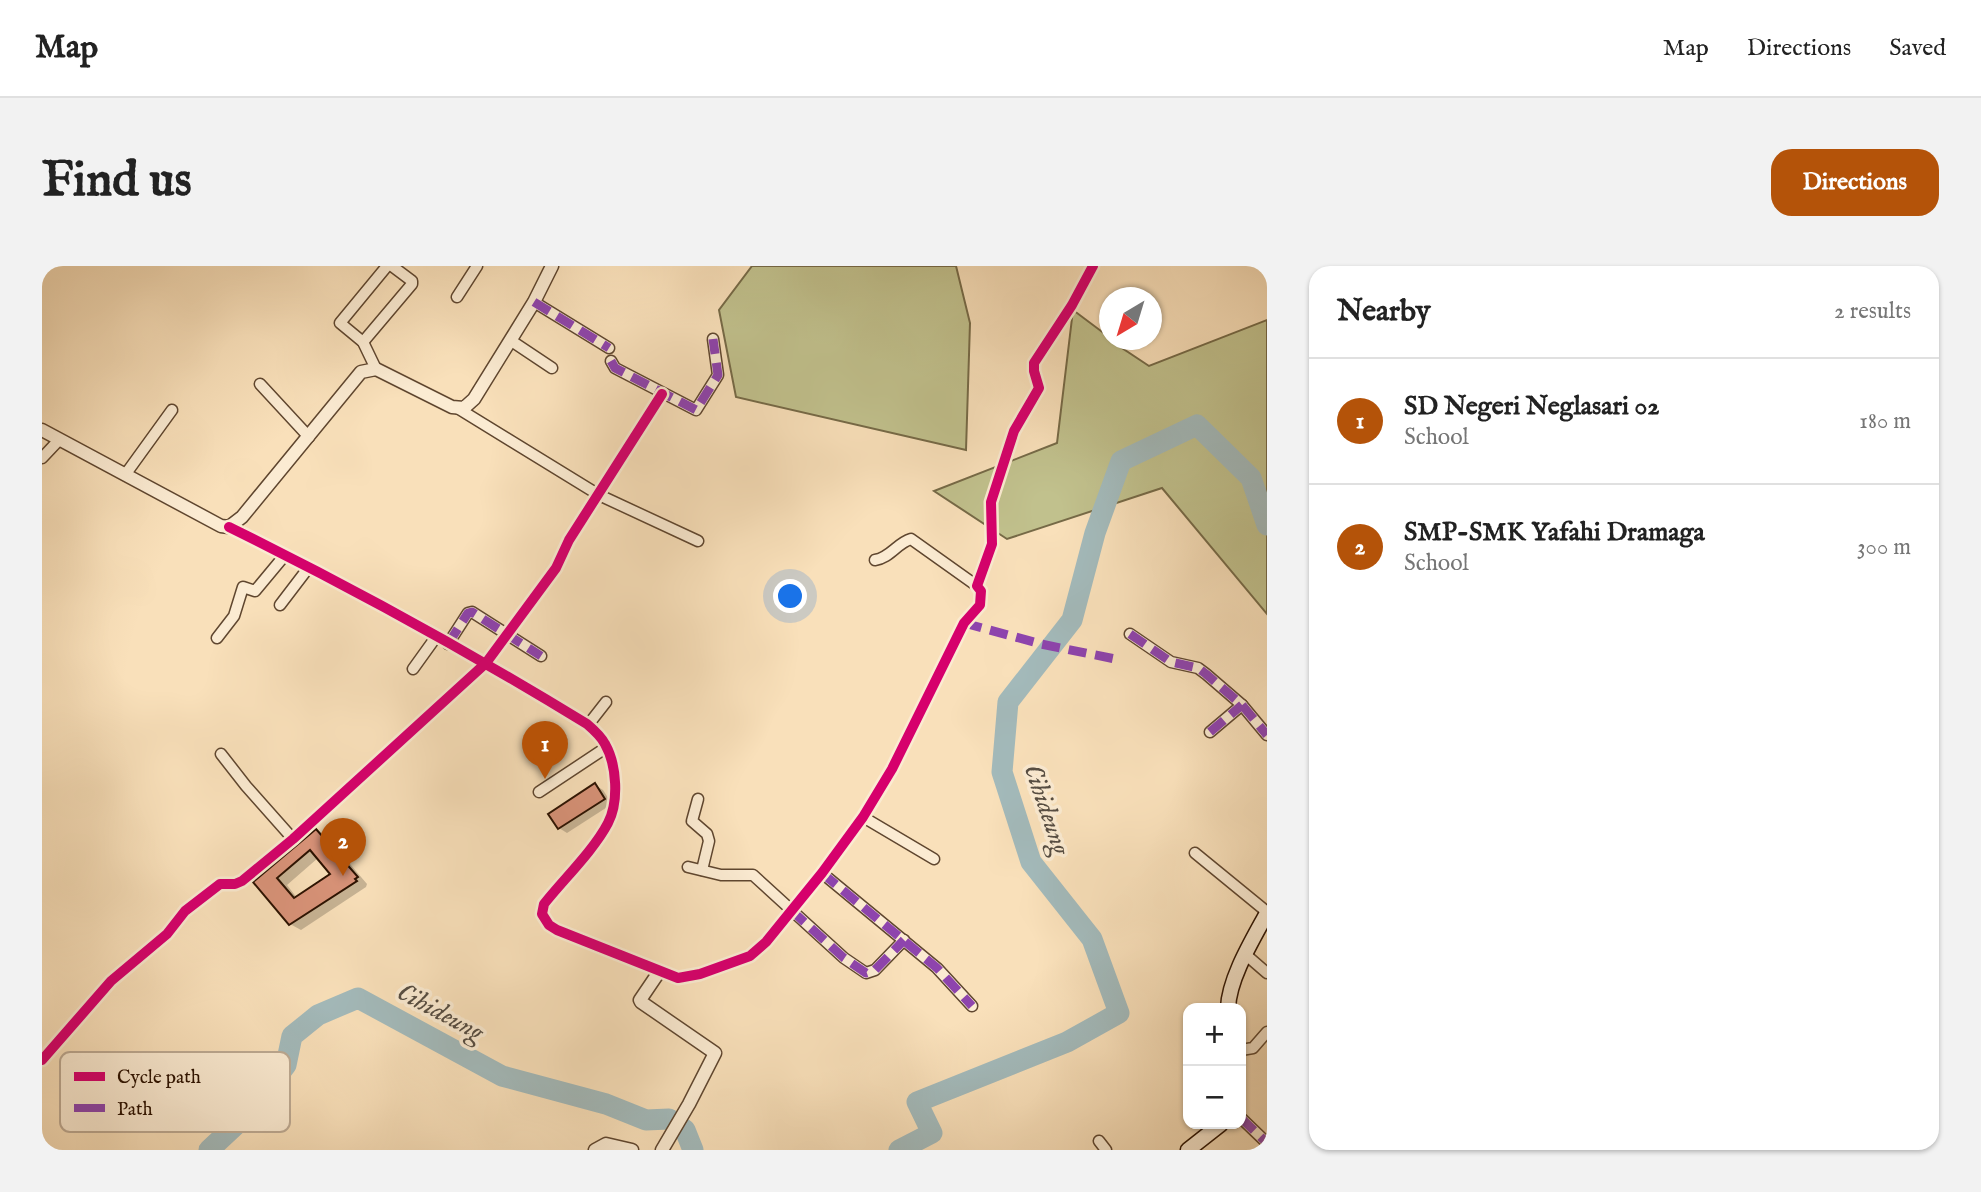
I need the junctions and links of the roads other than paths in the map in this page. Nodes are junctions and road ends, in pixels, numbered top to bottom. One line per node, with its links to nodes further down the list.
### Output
1 (390, 266): 9 (street); 9 (street)
2 (477, 266): 5 (street)
3 (552, 266): 6 (street)
4 (1093, 266): 29 (street)
5 (457, 297)
6 (534, 302): 8 (street); 10 (street)
7 (713, 339): 15 (street)
8 (510, 340): 12 (street); 16 (street)
9 (363, 342): 13 (street)
10 (608, 348)
11 (611, 361): 15 (street)
12 (552, 368)
13 (376, 369): 16 (street); 19 (street)
14 (260, 384): 19 (street)
15 (662, 394): 23 (street)
16 (459, 409): 23 (street)
17 (172, 410): 22 (street)
18 (42, 430): 20 (street)
19 (309, 437): 24 (street)
20 (60, 440): 21 (street); 22 (street)
21 (42, 458)
22 (125, 475): 24 (street)
23 (599, 495): 25 (street); 32 (street)
24 (229, 527): 26 (street)
25 (698, 541)
26 (285, 555): 28 (street); 34 (street)
27 (875, 560): 29 (street)
28 (309, 567): 30 (street); 33 (street)
29 (977, 586): 48 (street)
30 (280, 605)
31 (1130, 634): 40 (street)
32 (507, 636): 35 (street); 36 (street); 37 (street)
33 (436, 637): 35 (street); 38 (street)
34 (217, 638)
35 (448, 644): 37 (street)
36 (541, 656)
37 (486, 663): 41 (street); 49 (street)
38 (414, 669)
39 (606, 702): 41 (street)
40 (1242, 705): 42 (street); 43 (street)
41 (588, 725): 44 (street)
42 (1210, 732)
43 (1267, 735)
44 (607, 747): 46 (street); 59 (street)
45 (221, 754): 49 (street)
46 (539, 793)
47 (698, 799): 53 (street)
48 (863, 817): 51 (street); 54 (street)
49 (293, 839): 65 (street)
50 (1195, 853): 56 (street)
51 (934, 859)
52 (688, 867): 53 (street)
53 (702, 870): 55 (street)
54 (822, 873): 55 (street); 57 (street)
55 (791, 910): 57 (street); 59 (street)
56 (1267, 912): 58 (main road)
57 (904, 940): 62 (street)
58 (1245, 954): 60 (street); 61 (main road)
59 (659, 972): 71 (street)
60 (1267, 973)
61 (1228, 1003)
62 (972, 1006)
63 (1267, 1032): 64 (street)
64 (1246, 1049)
65 (42, 1060)
66 (1246, 1123): 68 (street)
67 (1215, 1129): 72 (main road)
68 (1267, 1143)
69 (595, 1150): 70 (street)
70 (632, 1150)
71 (662, 1150)
72 (1188, 1150)

